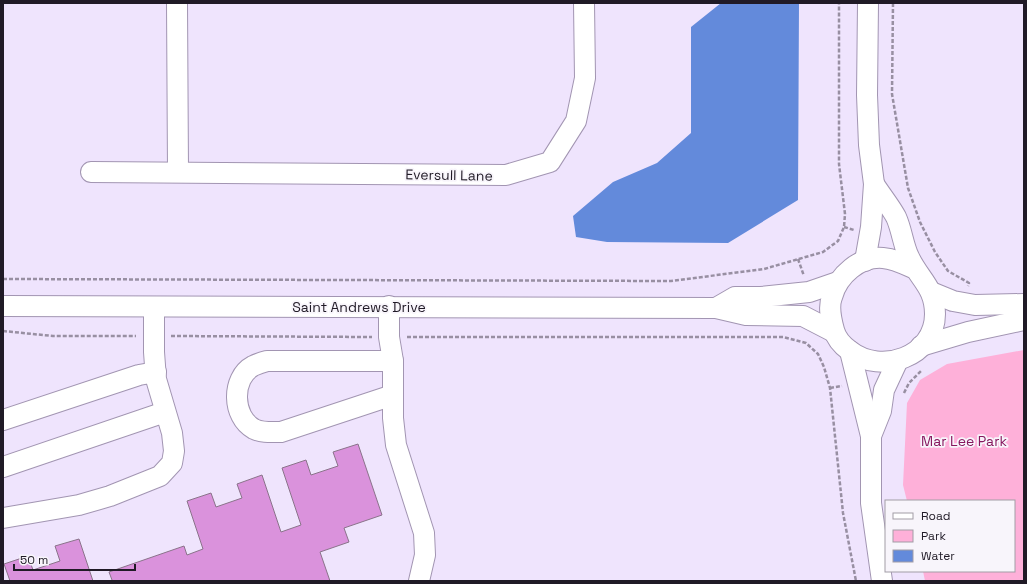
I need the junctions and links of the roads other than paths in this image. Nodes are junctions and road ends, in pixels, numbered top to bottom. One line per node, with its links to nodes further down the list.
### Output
1 (177, 3): 5 (street)
2 (584, 3): 5 (street, Eversull Lane)
3 (868, 3): 6 (street)
4 (91, 172): 5 (street, Eversull Lane)
5 (178, 172)
6 (874, 184): 7 (street); 8 (street)
7 (865, 261): 8 (street); 9 (street)
8 (914, 269): 10 (street)
9 (838, 282): 15 (street); 17 (street)
10 (931, 292): 11 (street); 18 (street)
11 (1024, 304)
12 (3, 306): 14 (street, Saint Andrews Drive)
13 (389, 306): 14 (street, Saint Andrews Drive); 15 (street, Saint Andrews Drive); 21 (street)
14 (154, 307): 22 (street)
15 (716, 308): 17 (street, Saint Andrews Drive)
16 (1024, 320): 18 (street)
17 (834, 332): 19 (street)
18 (921, 346): 20 (street)
19 (850, 351): 20 (street); 26 (street)
20 (898, 360): 26 (street)
21 (393, 361): 23 (street); 23 (street)
22 (156, 372): 24 (street); 25 (street)
23 (393, 395): 29 (street)
24 (165, 412): 27 (street); 28 (street)
25 (3, 420)
26 (871, 436): 30 (street)
27 (3, 467)
28 (3, 518)
29 (419, 581)
30 (882, 581)

